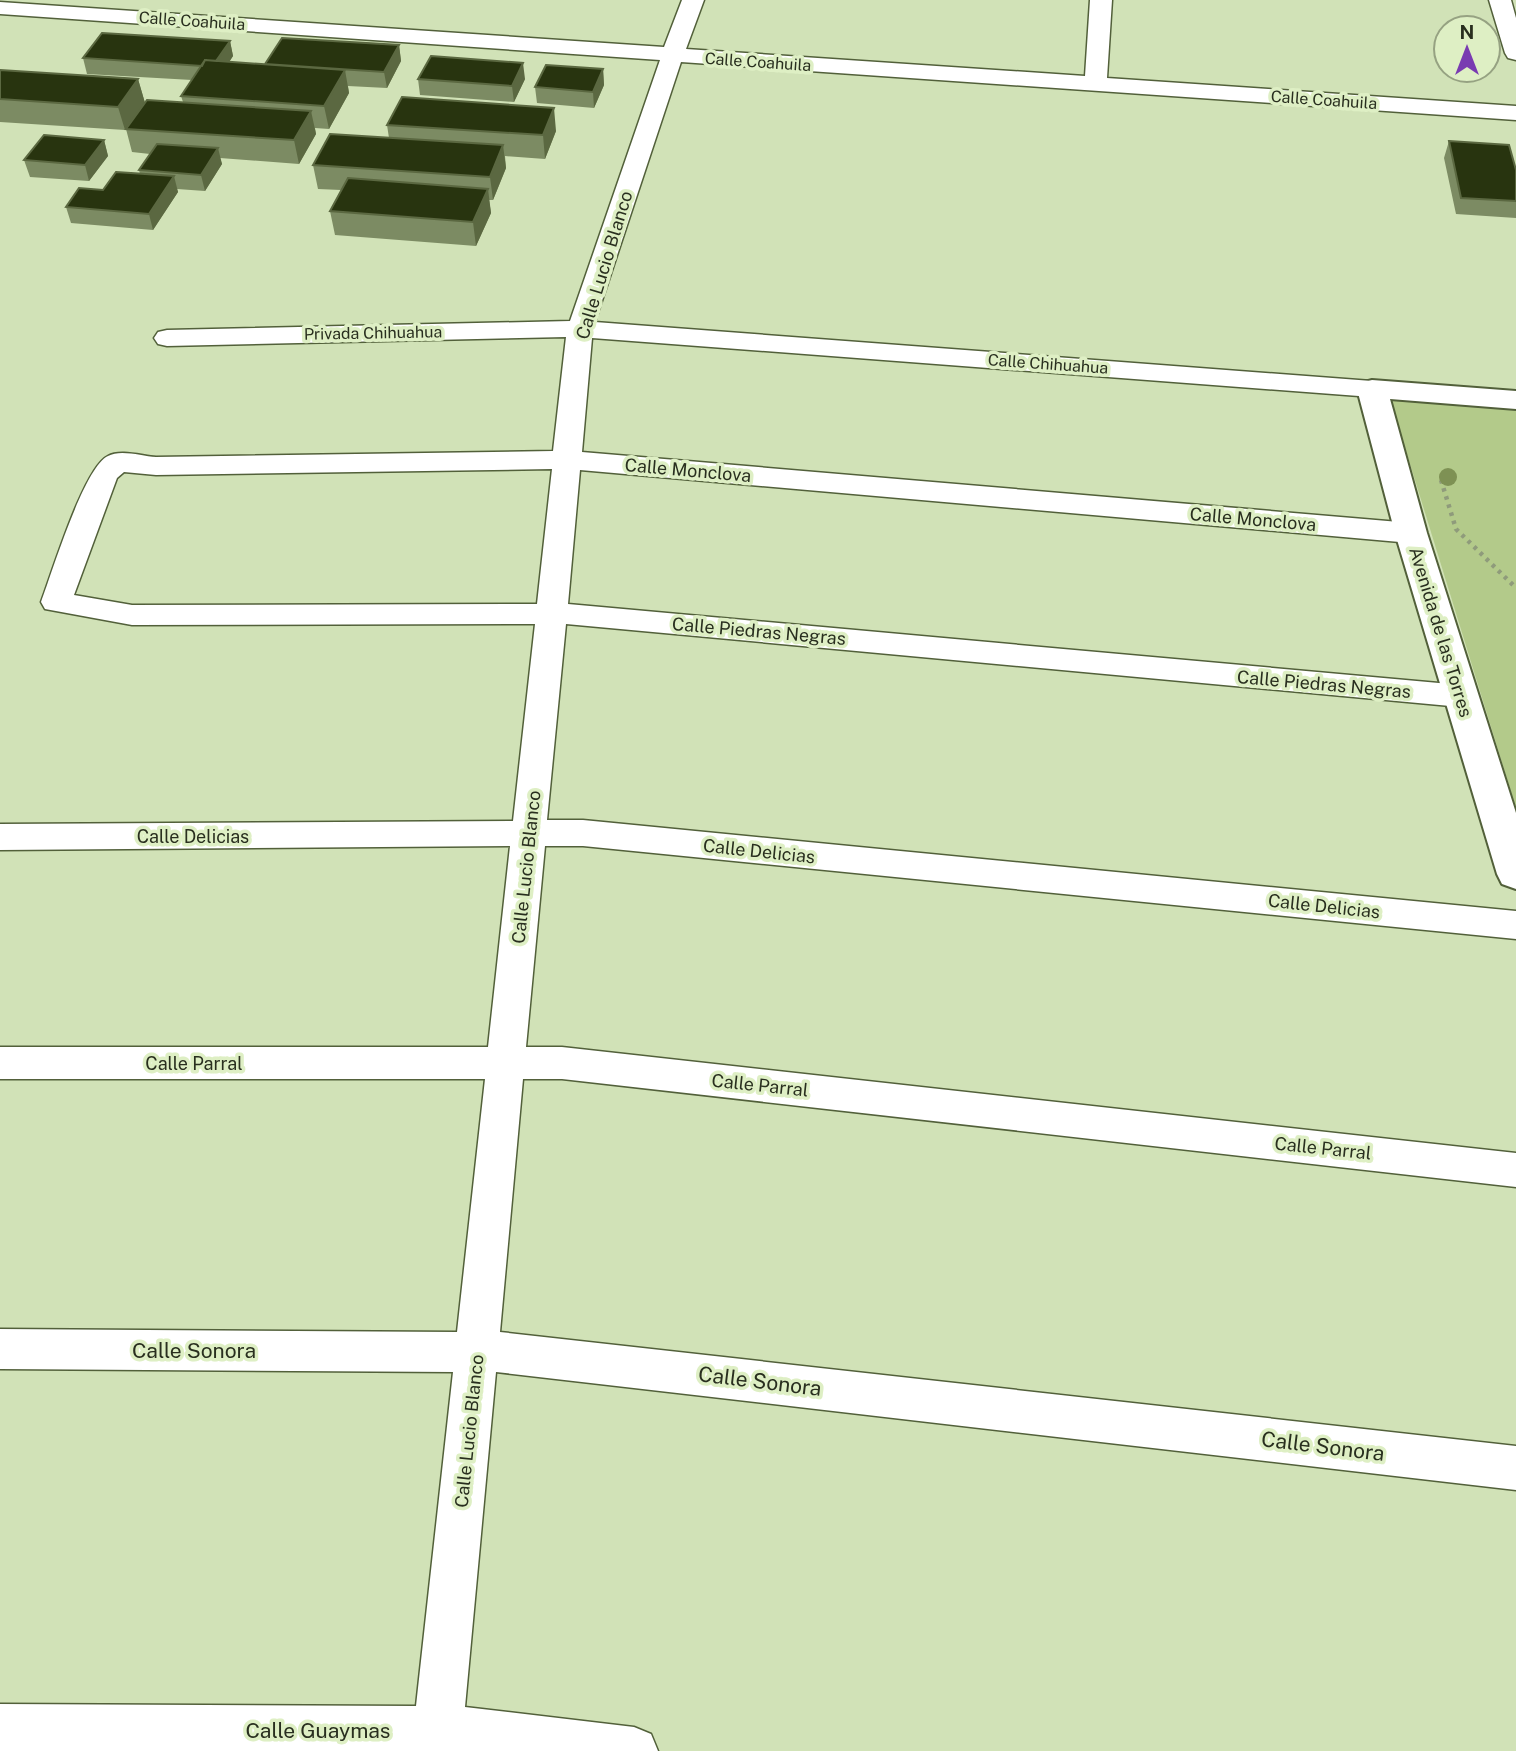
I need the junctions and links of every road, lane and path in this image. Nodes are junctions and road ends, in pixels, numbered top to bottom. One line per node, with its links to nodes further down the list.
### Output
1 (693, 0): 6 (street, Calle Lucio Blanco)
2 (1101, 0): 7 (street)
3 (1500, 0): 5 (street)
4 (0, 8): 6 (street, Calle Coahuila)
5 (1516, 53)
6 (672, 56): 7 (street, Calle Coahuila); 9 (street, Calle Lucio Blanco)
7 (1096, 84): 8 (street, Calle Coahuila)
8 (1516, 113)
9 (580, 329): 10 (street, Privada Chihuahua); 11 (street, Calle Chihuahua); 13 (street, Calle Lucio Blanco)
10 (167, 338)
11 (1372, 389): 12 (street, Calle Chihuahua); 15 (street, Avenida de las Torres)
12 (1516, 400)
13 (567, 460): 15 (street, Calle Monclova); 17 (street, Calle Monclova); 18 (street, Calle Lucio Blanco)
14 (1440, 478): 16 (path)
15 (1411, 533): 19 (street, Avenida de las Torres)
16 (1516, 588)
17 (56, 602): 18 (street, Calle Piedras Negras)
18 (551, 614): 19 (street, Calle Piedras Negras); 20 (street, Calle Lucio Blanco)
19 (1461, 696): 22 (street, Avenida de las Torres)
20 (529, 834): 21 (street, Calle Delicias); 23 (street, Calle Delicias); 25 (street, Calle Lucio Blanco)
21 (0, 837)
22 (1516, 874)
23 (1516, 925)
24 (0, 1063): 25 (street, Calle Parral)
25 (505, 1064): 26 (street, Calle Parral); 28 (street, Calle Lucio Blanco)
26 (1516, 1170)
27 (0, 1349): 28 (street, Calle Sonora)
28 (477, 1351): 29 (street, Calle Sonora); 31 (street, Calle Lucio Blanco)
29 (1516, 1468)
30 (0, 1728): 31 (street, Calle Guaymas)
31 (437, 1741): 32 (street, Calle Guaymas)
32 (635, 1751)

